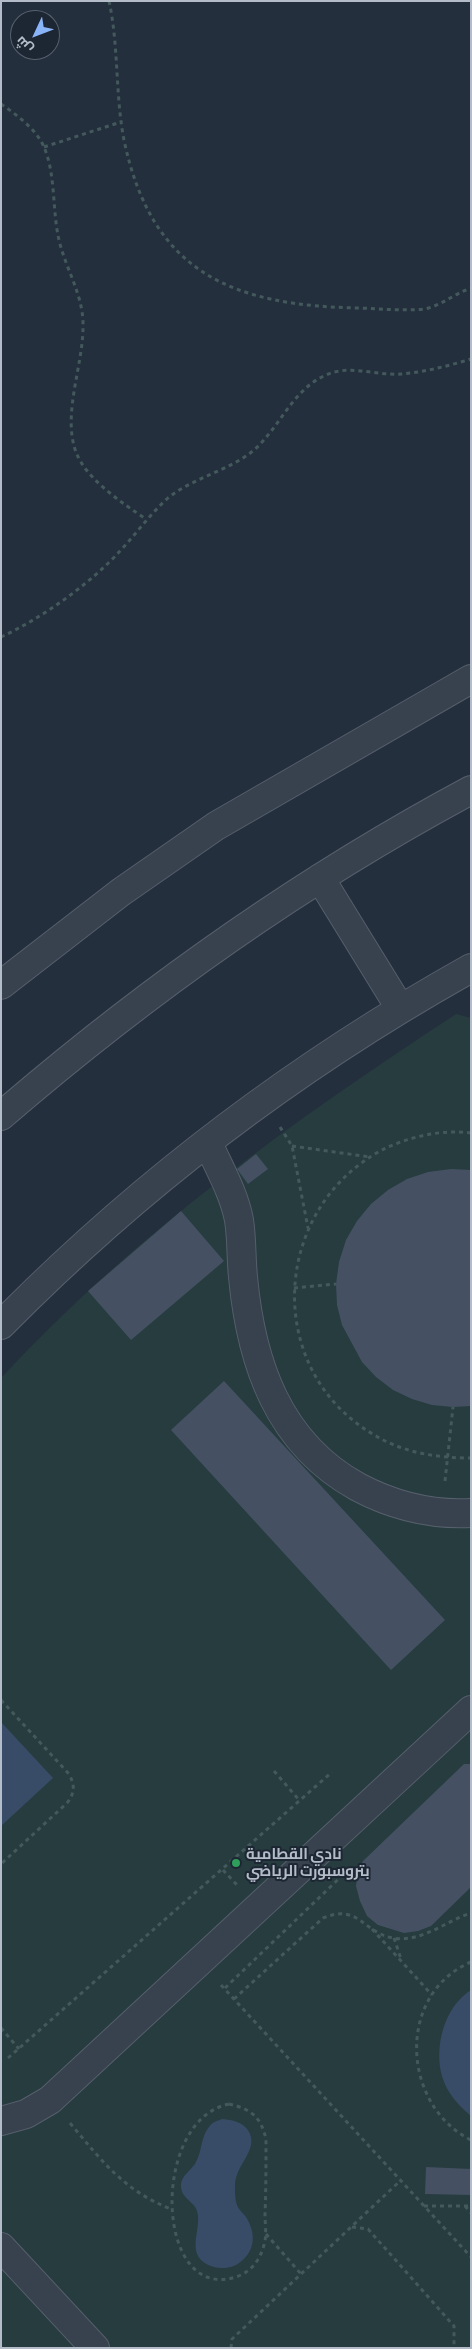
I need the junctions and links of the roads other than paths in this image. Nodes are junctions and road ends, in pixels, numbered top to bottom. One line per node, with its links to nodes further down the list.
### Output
1 (471, 679): 5 (street)
2 (471, 790): 3 (street)
3 (320, 878): 6 (street); 7 (street)
4 (471, 968): 6 (street)
5 (1, 985)
6 (400, 1008): 8 (street)
7 (1, 1116)
8 (208, 1143): 9 (street); 10 (street)
9 (1, 1326)
10 (471, 1513)
11 (471, 1710): 12 (street)
12 (1, 2121)
13 (1, 2247): 14 (street)
14 (95, 2348)

